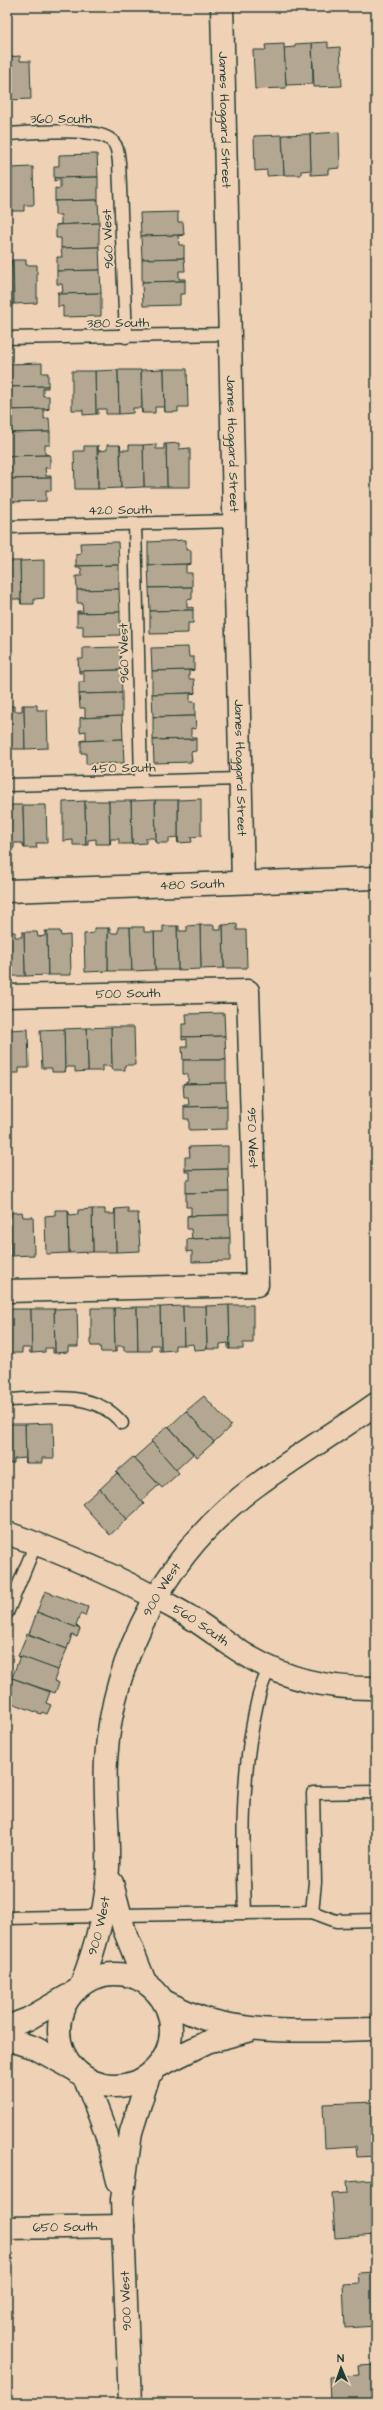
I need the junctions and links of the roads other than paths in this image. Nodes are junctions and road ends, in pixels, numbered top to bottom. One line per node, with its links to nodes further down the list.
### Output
1 (222, 7): 4 (street, James Hoggard Street)
2 (7, 134): 3 (lane, 360 South)
3 (113, 141): 5 (lane, 960 West)
4 (229, 334): 5 (lane, 380 South); 7 (street, James Hoggard Street)
5 (126, 337): 6 (lane, 380 South)
6 (7, 338)
7 (234, 521): 8 (lane, 420 South); 10 (street, James Hoggard Street)
8 (135, 524): 9 (lane, 420 South); 11 (lane, 960 West)
9 (7, 527)
10 (241, 779): 11 (lane, 450 South); 14 (street, James Hoggard Street)
11 (141, 781): 12 (lane, 450 South)
12 (7, 785)
13 (376, 878): 14 (street, 480 South)
14 (243, 882): 15 (street, 480 South)
15 (7, 891)
16 (248, 991): 17 (street, 500 South); 18 (street, 950 West)
17 (7, 996)
18 (7, 1291)
19 (7, 1400): 21 (lane)
20 (374, 1409): 24 (street, 900 West)
21 (122, 1423)
22 (7, 1533): 23 (street, 560 South)
23 (36, 1543): 24 (street, 560 South); 25 (lane)
24 (156, 1598): 26 (street, 560 South); 31 (street, 900 West)
25 (7, 1613)
26 (270, 1668): 27 (street, 560 South); 30 (lane)
27 (376, 1688)
28 (376, 1792): 29 (lane)
29 (312, 1912): 30 (lane); 33 (lane)
30 (245, 1913): 31 (lane)
31 (111, 1916): 32 (lane); 34 (street, 900 West); 35 (street, 900 West)
32 (7, 1918)
33 (376, 1920)
34 (146, 1982): 35 (street); 36 (street)
35 (76, 1989): 37 (street); 42 (street)
36 (164, 2001): 39 (street); 41 (street)
37 (7, 2027)
38 (376, 2028): 39 (street)
39 (263, 2029): 41 (street)
40 (7, 2039): 42 (street)
41 (154, 2070): 42 (street); 43 (street, 900 West)
42 (80, 2073): 43 (street, 900 West)
43 (122, 2200): 44 (street, 900 West)
44 (123, 2226): 45 (street, 650 South); 46 (street, 900 West)
45 (7, 2228)
46 (130, 2403)

